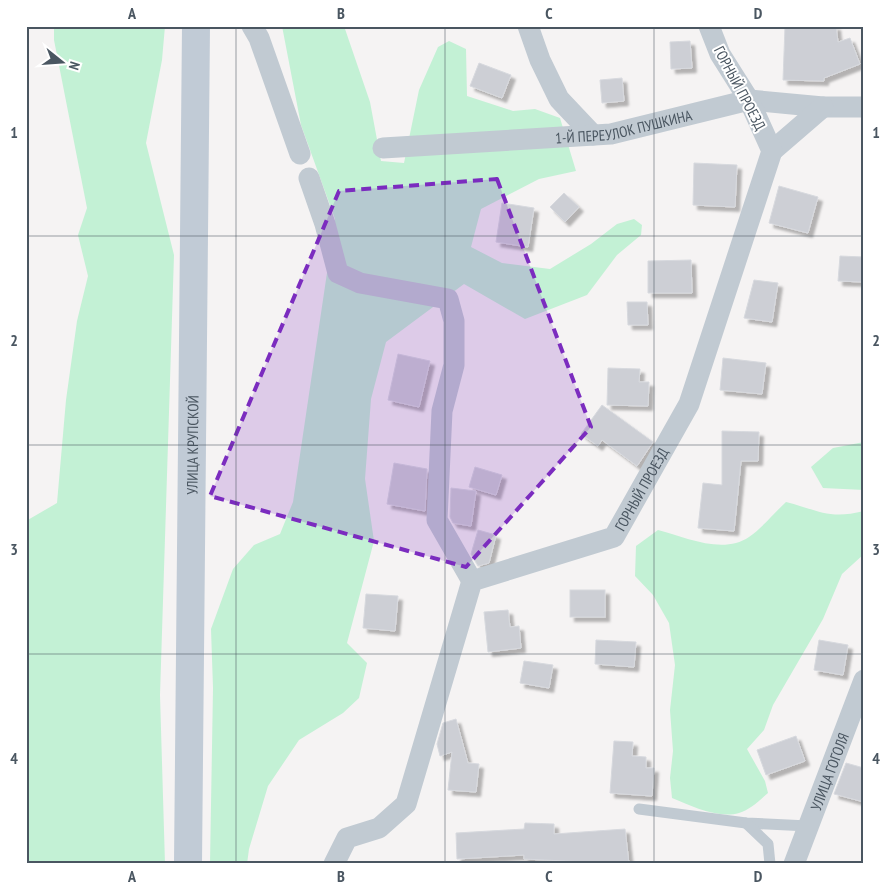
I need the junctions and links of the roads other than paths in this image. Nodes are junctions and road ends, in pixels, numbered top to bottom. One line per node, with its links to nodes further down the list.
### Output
1 (196, 26): 18 (street, УЛИЦА КРУПСКОЙ)
2 (252, 26): 11 (street)
3 (528, 26): 8 (street)
4 (709, 26): 5 (street, ГОРНЫЙ ПРОЕЗД)
5 (749, 100): 6 (street, 1-Й ПЕРЕУЛОК ПУШКИНА); 8 (street, 1-Й ПЕРЕУЛОК ПУШКИНА); 10 (street, ГОРНЫЙ ПРОЕЗД)
6 (823, 107): 7 (street, 1-Й ПЕРЕУЛОК ПУШКИНА); 10 (street)
7 (864, 107)
8 (593, 135): 9 (street, 1-Й ПЕРЕУЛОК ПУШКИНА)
9 (383, 148)
10 (772, 151): 13 (street, ГОРНЫЙ ПРОЕЗД)
11 (300, 154)
12 (309, 178): 13 (street)
13 (472, 581): 19 (street)
14 (864, 680): 17 (street, УЛИЦА ГОГОЛЯ)
15 (639, 809): 16 (lane)
16 (746, 823): 17 (lane); 20 (lane)
17 (808, 826): 21 (street, УЛИЦА ГОГОЛЯ)
18 (188, 864)
19 (334, 864)
20 (770, 864)
21 (794, 864)

